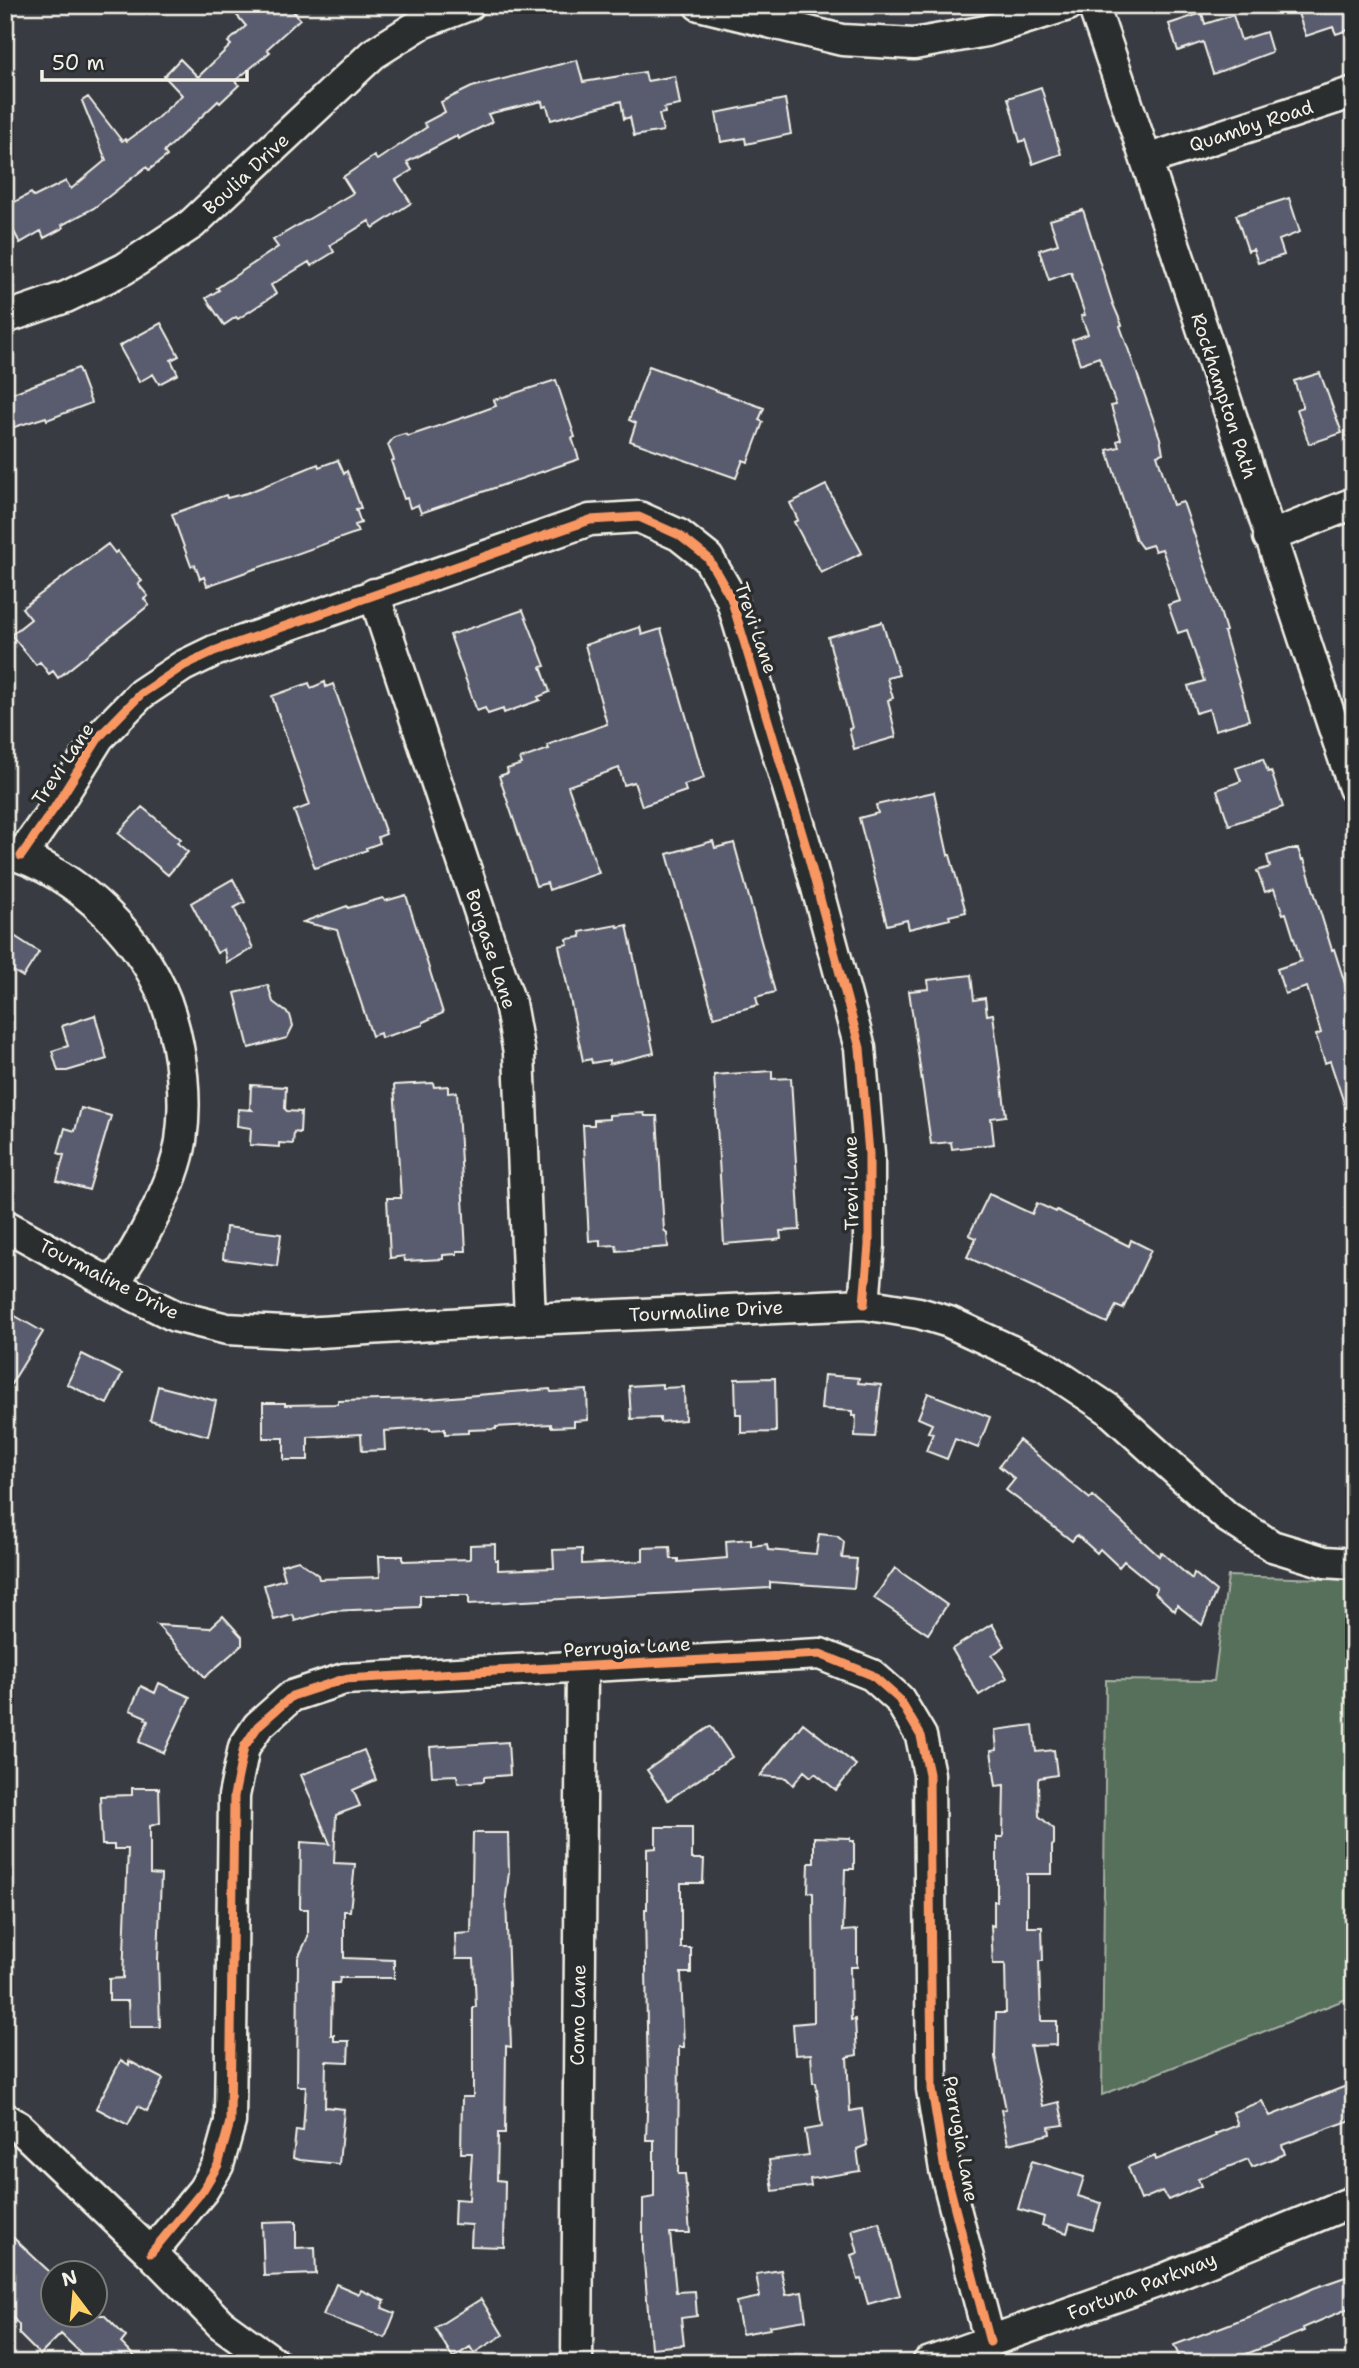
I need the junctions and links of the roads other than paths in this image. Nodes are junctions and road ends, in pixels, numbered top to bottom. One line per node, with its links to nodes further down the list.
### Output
1 (469, 5): 7 (street, Boulia Drive)
2 (699, 5): 3 (street)
3 (1068, 5)
4 (1093, 5): 6 (street, Rockhampton Path)
5 (1354, 92): 6 (street, Quamby Road)
6 (1147, 160): 9 (street, Rockhampton Path)
7 (5, 318)
8 (1354, 503): 9 (street)
9 (1269, 537): 11 (street, Rockhampton Path)
10 (374, 594): 12 (street, Trevi Lane); 15 (street, Trevi Lane); 16 (street, Borgase Lane)
11 (1354, 788)
12 (13, 854): 14 (street)
13 (5, 1225): 14 (street, Tourmaline Drive)
14 (113, 1285): 16 (street, Tourmaline Drive)
15 (864, 1304): 16 (street, Tourmaline Drive); 17 (street, Tourmaline Drive)
16 (530, 1319)
17 (1354, 1564)
18 (582, 1667): 21 (street, Perrugia Lane); 22 (street, Perrugia Lane); 24 (street, Como Lane)
19 (5, 2118): 21 (street)
20 (1354, 2201): 22 (street, Fortuna Parkway)
21 (151, 2253): 23 (street)
22 (990, 2342): 25 (street, Fortuna Parkway)
23 (275, 2363)
24 (577, 2363)
25 (928, 2363)

